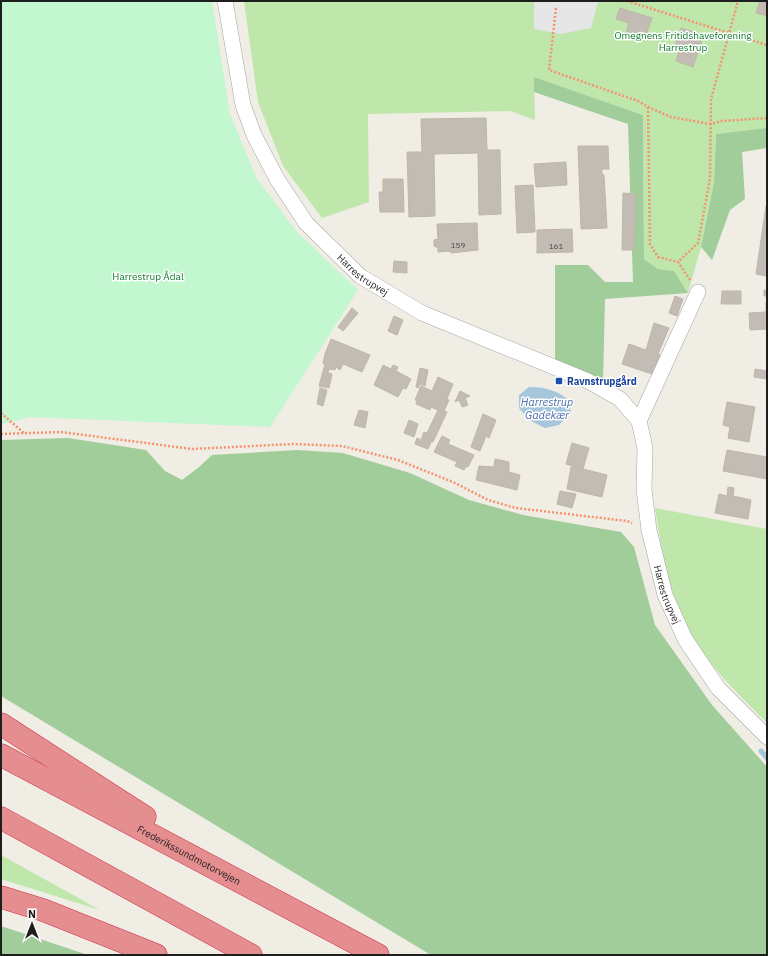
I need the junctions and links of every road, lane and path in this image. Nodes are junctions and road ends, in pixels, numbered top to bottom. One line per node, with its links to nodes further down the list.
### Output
1 (225, 1): 13 (street, Harrestrupvej)
2 (627, 1): 5 (path)
3 (738, 1): 5 (path)
4 (556, 8): 7 (path)
5 (728, 33): 6 (path); 9 (path)
6 (767, 45)
7 (648, 108): 9 (path); 10 (path)
8 (767, 118): 9 (path)
9 (710, 124): 10 (path)
10 (678, 262): 11 (path)
11 (698, 292): 13 (street)
12 (1, 413): 14 (path)
13 (639, 422): 16 (street, Harrestrupvej)
14 (24, 433): 15 (path); 16 (path)
15 (1, 434)
16 (649, 530): 18 (street, Harrestrupvej)
17 (1, 724): 21 (highway)
18 (767, 737)
19 (1, 755): 21 (highway, Frederikssundmotorvejen)
20 (1, 818): 24 (highway)
21 (256, 891): 25 (highway, Frederikssundmotorvejen)
22 (1, 897): 23 (highway)
23 (156, 955)
24 (251, 955)
25 (378, 955)

